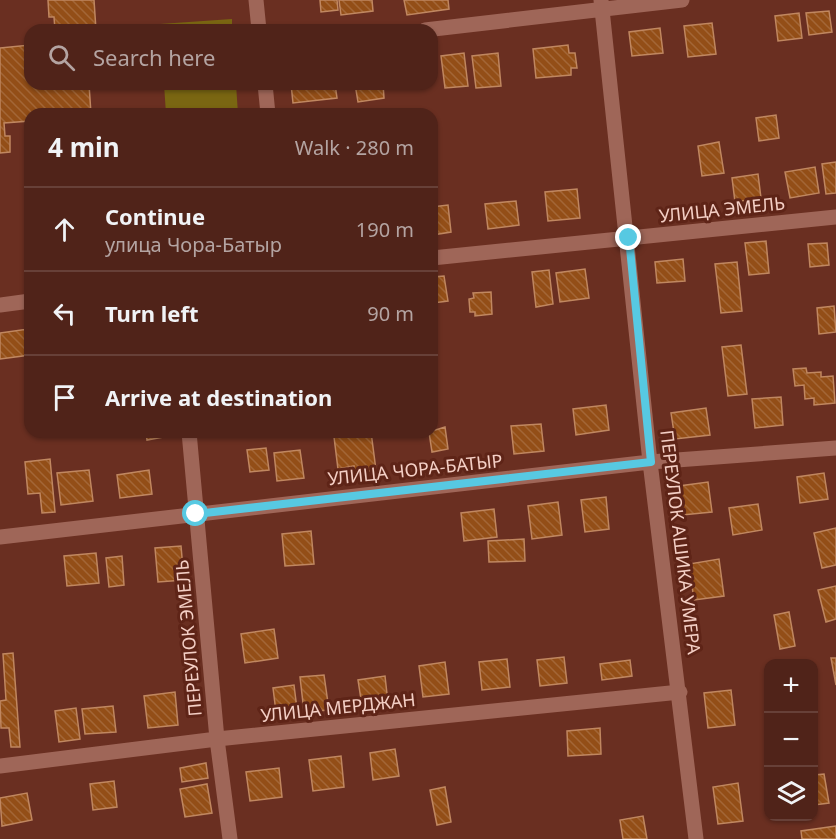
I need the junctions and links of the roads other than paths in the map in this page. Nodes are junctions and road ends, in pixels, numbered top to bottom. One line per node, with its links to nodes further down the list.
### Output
1 (256, 0): 4 (street)
2 (682, 0): 3 (street)
3 (602, 5): 5 (street); 9 (street, ПЕРЕУЛОК АШИКА УМЕРА)
4 (258, 24)
5 (438, 28)
6 (266, 90): 7 (street)
7 (267, 108)
8 (836, 217): 9 (street, УЛИЦА ЭМЕЛЬ)
9 (629, 238): 10 (street, УЛИЦА ЭМЕЛЬ); 15 (street, ПЕРЕУЛОК АШИКА УМЕРА)
10 (438, 257)
11 (24, 302): 12 (street)
12 (0, 304)
13 (190, 438): 16 (street, ПЕРЕУЛОК ЭМЕЛЬ)
14 (836, 448): 15 (street, УЛИЦА ЧОРА-БАТЫР)
15 (651, 462): 16 (street, УЛИЦА ЧОРА-БАТЫР); 18 (street, ПЕРЕУЛОК АШИКА УМЕРА)
16 (196, 514): 17 (street, УЛИЦА ЧОРА-БАТЫР); 19 (street, ПЕРЕУЛОК ЭМЕЛЬ)
17 (0, 537)
18 (680, 692): 19 (street, УЛИЦА МЕРДЖАН); 22 (street, ПЕРЕУЛОК АШИКА УМЕРА)
19 (217, 739): 20 (street, УЛИЦА МЕРДЖАН); 21 (street, ПЕРЕУЛОК ЭМЕЛЬ)
20 (0, 766)
21 (230, 839)
22 (696, 839)

